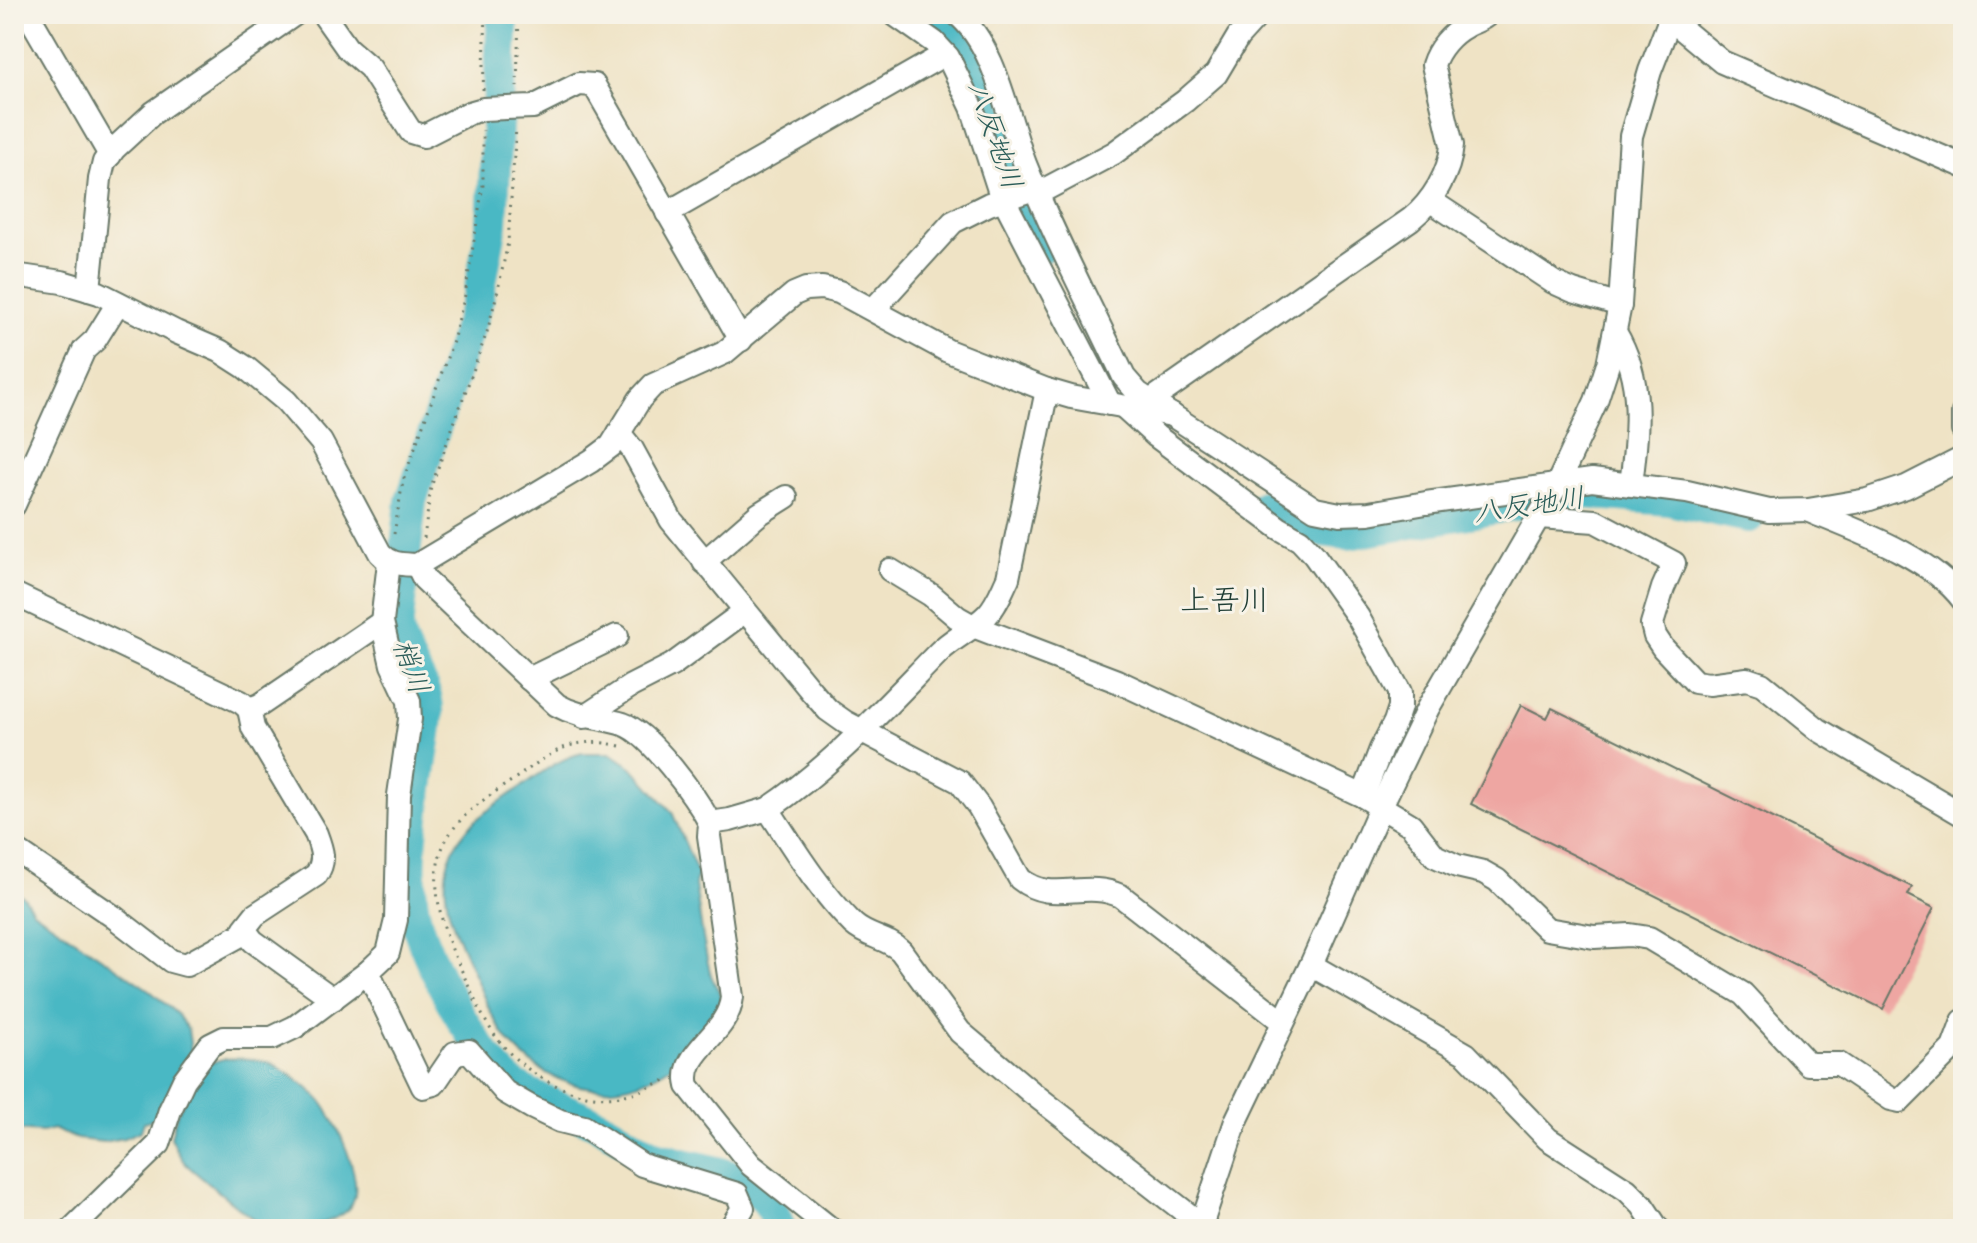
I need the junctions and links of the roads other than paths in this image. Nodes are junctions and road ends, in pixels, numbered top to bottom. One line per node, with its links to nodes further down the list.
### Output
1 (28, 14): 11 (street)
2 (295, 14): 11 (street)
3 (323, 14): 16 (street)
4 (894, 14): 10 (street)
5 (957, 14): 13 (street)
6 (1259, 14): 13 (street)
7 (1488, 14): 9 (street)
8 (1672, 14): 12 (street); 20 (street)
9 (1461, 20): 15 (street)
10 (945, 54): 14 (street); 16 (street)
11 (110, 155): 18 (street)
12 (1963, 166)
13 (1037, 190): 14 (street); 25 (street)
14 (1004, 200): 21 (street); 26 (street)
15 (1431, 201): 20 (street); 25 (street)
16 (667, 213): 23 (street)
17 (16, 272): 18 (street)
18 (89, 290): 19 (street)
19 (118, 303): 35 (street); 39 (street)
20 (1620, 305): 22 (street)
21 (873, 310): 23 (street); 24 (street)
22 (1615, 332): 32 (street); 33 (street)
23 (741, 340): 30 (street)
24 (1047, 390): 26 (street); 46 (street)
25 (1150, 401): 28 (street)
26 (1116, 405): 28 (street); 52 (street)
27 (1963, 413): 29 (street)
28 (1172, 415): 33 (street)
29 (1963, 430)
30 (619, 433): 38 (street); 40 (street)
31 (1963, 458): 36 (street)
32 (1631, 484): 33 (street); 36 (street)
33 (1557, 485): 37 (street)
34 (786, 497): 38 (street)
35 (14, 505)
36 (1808, 510): 43 (street)
37 (1539, 517): 52 (street); 54 (street)
38 (704, 562): 44 (street)
39 (392, 563): 40 (street); 45 (street)
40 (417, 565): 48 (street)
41 (890, 570): 46 (street)
42 (14, 594): 49 (street)
43 (1963, 600)
44 (744, 612): 50 (street); 51 (street)
45 (382, 622): 49 (street); 59 (street)
46 (973, 626): 51 (street); 52 (street)
47 (617, 636): 48 (street)
48 (529, 679): 50 (street)
49 (249, 709): 57 (street)
50 (584, 717): 55 (street)
51 (860, 731): 53 (street); 62 (street)
52 (1372, 801): 58 (street); 61 (street)
53 (768, 809): 55 (street); 63 (street)
54 (1963, 815)
55 (710, 823): 66 (street)
56 (14, 849): 57 (street)
57 (246, 932): 60 (street)
58 (1311, 965): 62 (street); 67 (street)
59 (368, 972): 60 (street); 65 (street)
60 (333, 999): 64 (street)
61 (1963, 1021)
62 (1283, 1022): 63 (street)
63 (1203, 1227)
64 (72, 1229)
65 (730, 1229)
66 (831, 1229)
67 (1658, 1229)

